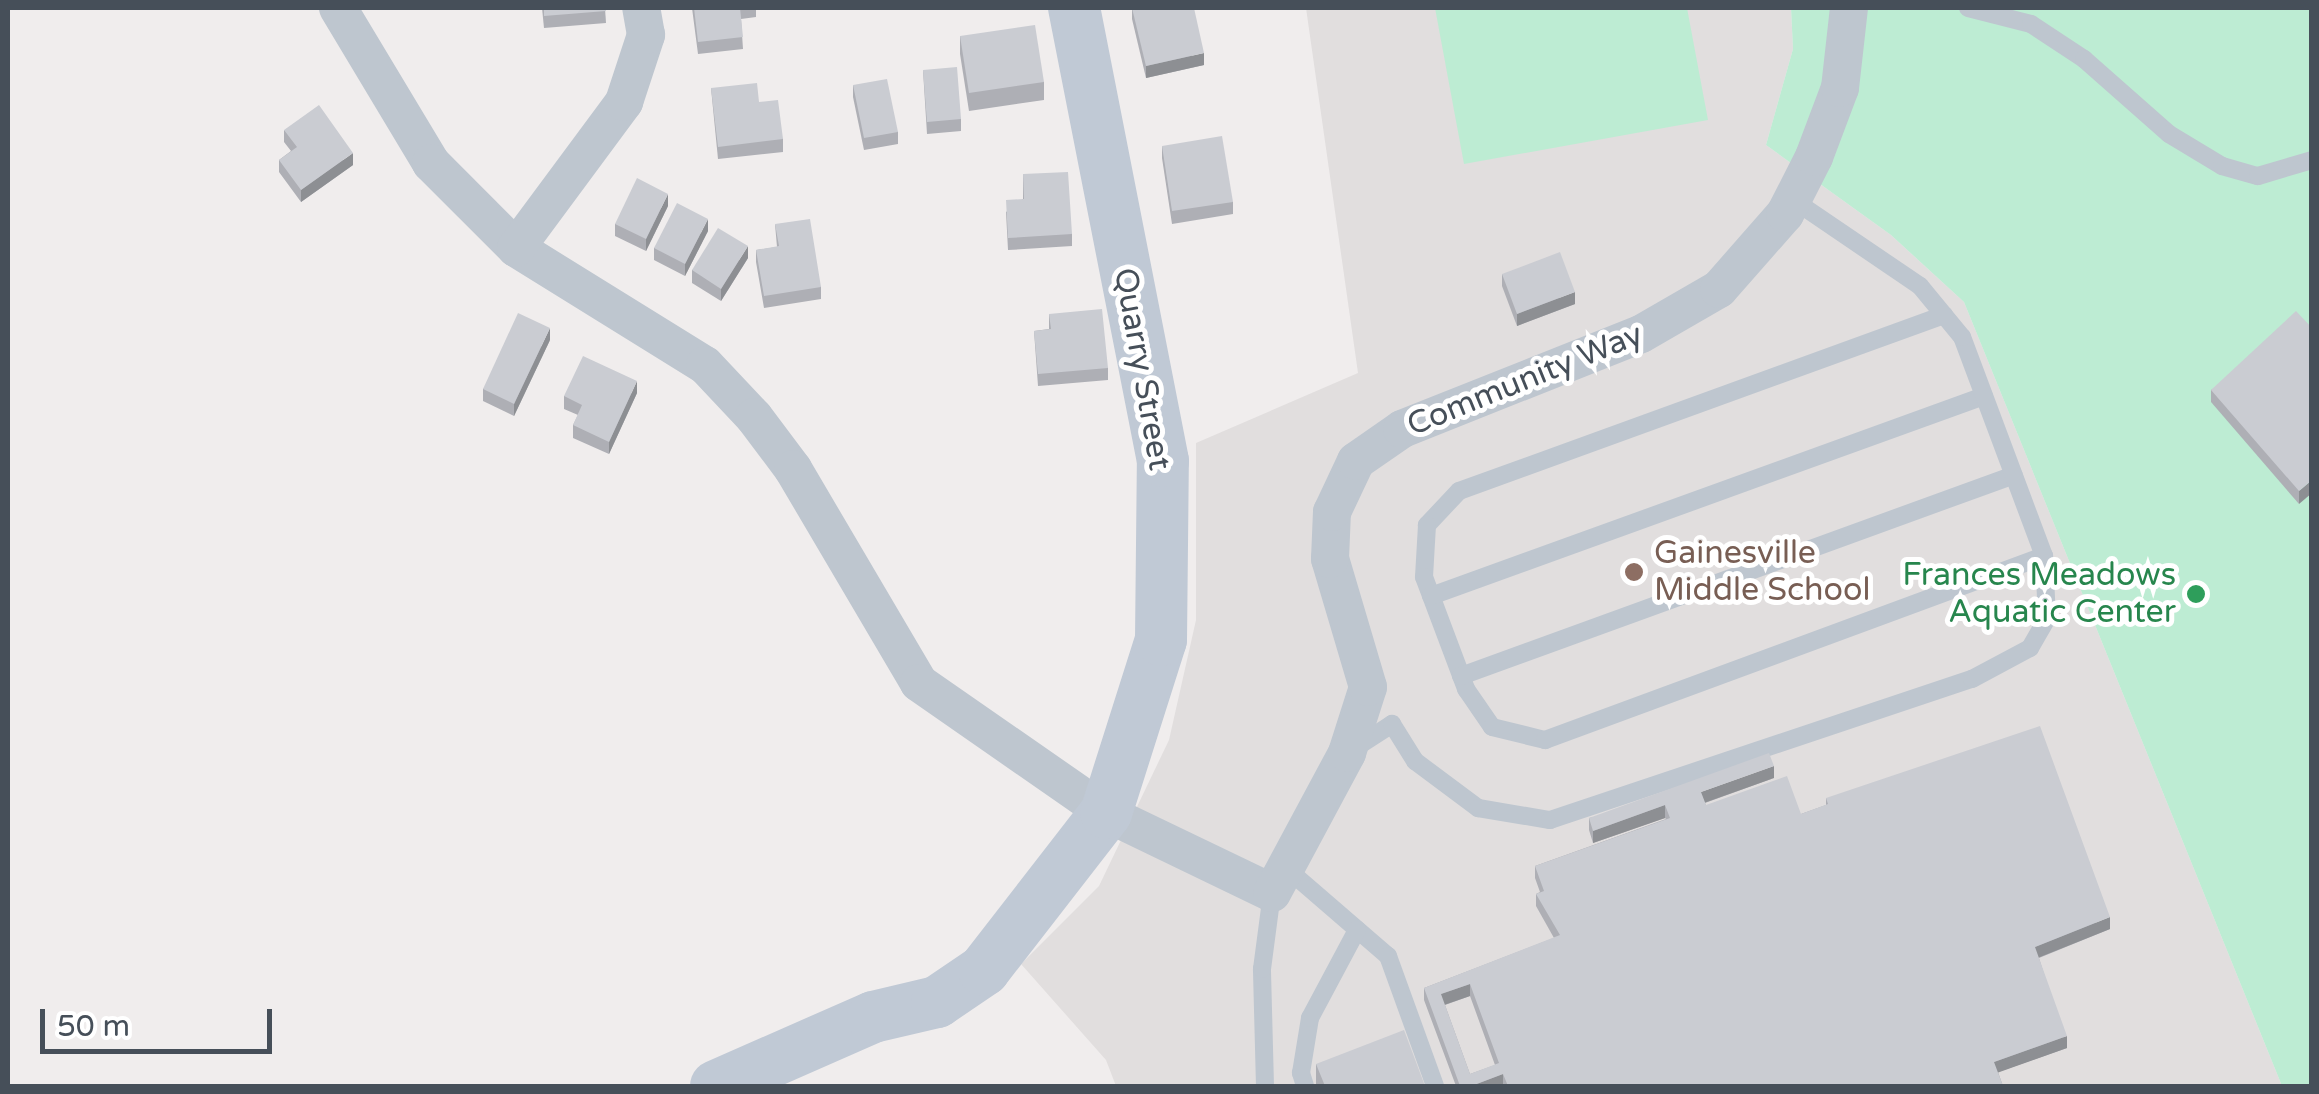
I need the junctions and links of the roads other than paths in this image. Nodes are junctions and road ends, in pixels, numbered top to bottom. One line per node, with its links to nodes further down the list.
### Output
1 (338, 8): 8 (street)
2 (641, 8): 8 (street)
3 (1074, 8): 16 (street, Quarry Street)
4 (1968, 8): 6 (lane)
5 (1855, 9): 7 (street, Community Way)
6 (2312, 160)
7 (1792, 200): 9 (lane); 15 (street, Community Way)
8 (516, 248): 16 (street)
9 (1944, 315): 10 (lane); 13 (lane)
10 (1984, 396): 11 (lane); 13 (lane)
11 (2014, 475): 12 (lane); 14 (lane)
12 (2044, 556): 14 (lane); 15 (lane)
13 (1431, 596): 14 (lane)
14 (1461, 676)
15 (1347, 754): 17 (street, Community Way)
16 (1106, 813): 17 (street); 19 (street, Quarry Street)
17 (1279, 880): 18 (lane); 20 (lane)
18 (1357, 930): 21 (lane); 22 (lane)
19 (733, 1076)
20 (1265, 1086)
21 (1306, 1086)
22 (1434, 1086)

